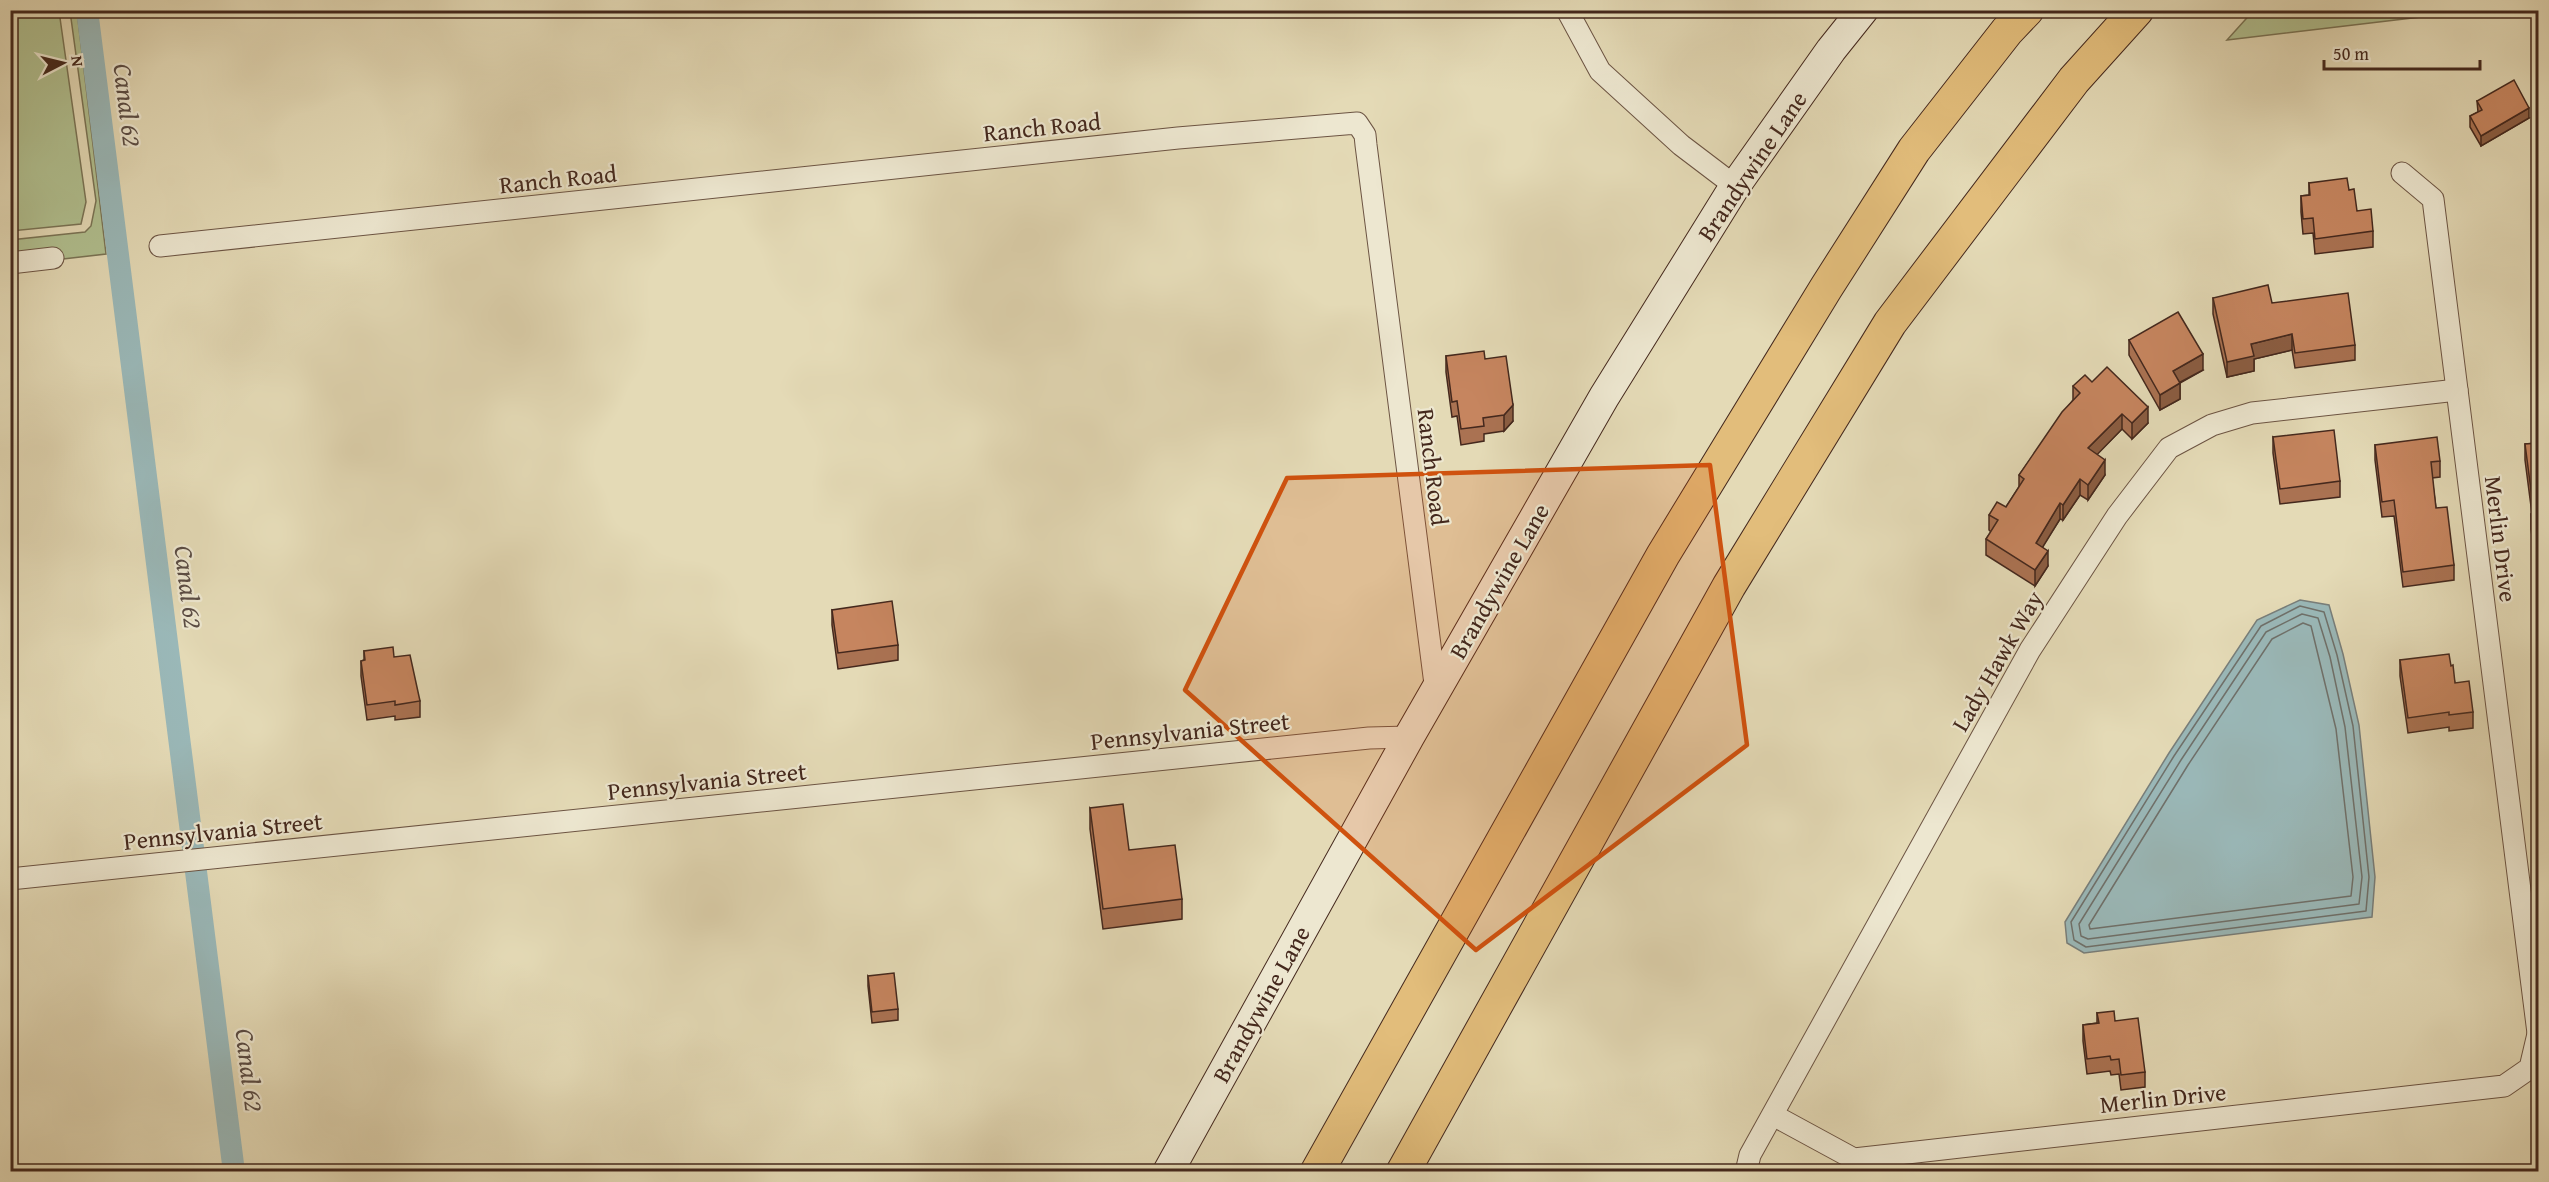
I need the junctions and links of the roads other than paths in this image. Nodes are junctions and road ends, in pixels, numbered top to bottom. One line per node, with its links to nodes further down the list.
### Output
1 (1567, 10): 6 (street)
2 (1863, 10): 6 (street, Brandywine Lane)
3 (2027, 10): 17 (highway)
4 (2137, 10): 18 (highway)
5 (2402, 173): 10 (street, Merlin Drive)
6 (1735, 186): 11 (street, Brandywine Lane)
7 (160, 246): 11 (street, Ranch Road)
8 (53, 258): 9 (street)
9 (10, 263)
10 (2457, 390): 14 (street, Merlin Drive); 15 (street, Lady Hawk Way)
11 (1436, 692): 12 (street, Brandywine Lane)
12 (1409, 737): 13 (street, Pennsylvania Street); 16 (street, Brandywine Lane)
13 (10, 879)
14 (2538, 1034): 15 (street, Merlin Drive)
15 (1773, 1115): 19 (street, Lady Hawk Way)
16 (1168, 1172)
17 (1317, 1172)
18 (1403, 1172)
19 (1746, 1172)

